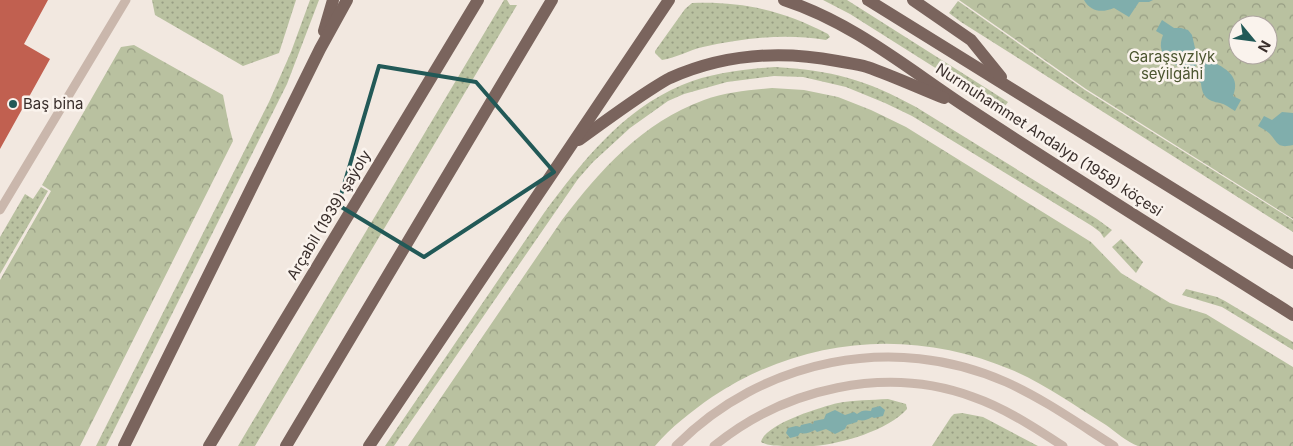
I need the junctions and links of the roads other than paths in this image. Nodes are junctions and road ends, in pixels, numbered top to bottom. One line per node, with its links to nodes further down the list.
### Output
1 (126, 0): 14 (lane)
2 (333, 0): 10 (main road)
3 (347, 0): 10 (main road)
4 (478, 0): 19 (main road, Arçabil (1939) şaýoly)
5 (552, 0): 20 (main road)
6 (669, 0): 13 (main road)
7 (784, 0): 12 (main road, Nurmuhammet Andalyp (1958) köçesi)
8 (868, 0): 11 (main road, Nurmuhammet Andalyp (1958) köçesi)
9 (913, 0): 11 (main road)
10 (320, 49): 18 (main road)
11 (1008, 85): 16 (main road, Nurmuhammet Andalyp (1958) köçesi)
12 (965, 106): 13 (main road); 17 (main road, Nurmuhammet Andalyp (1958) köçesi)
13 (572, 145): 21 (main road)
14 (2, 200): 15 (lane)
15 (0, 210)
16 (1293, 263)
17 (1293, 315)
18 (124, 446)
19 (209, 446)
20 (286, 446)
21 (369, 446)
22 (676, 446): 25 (lane)
23 (714, 446): 24 (lane)
24 (1064, 446)
25 (1114, 446)

